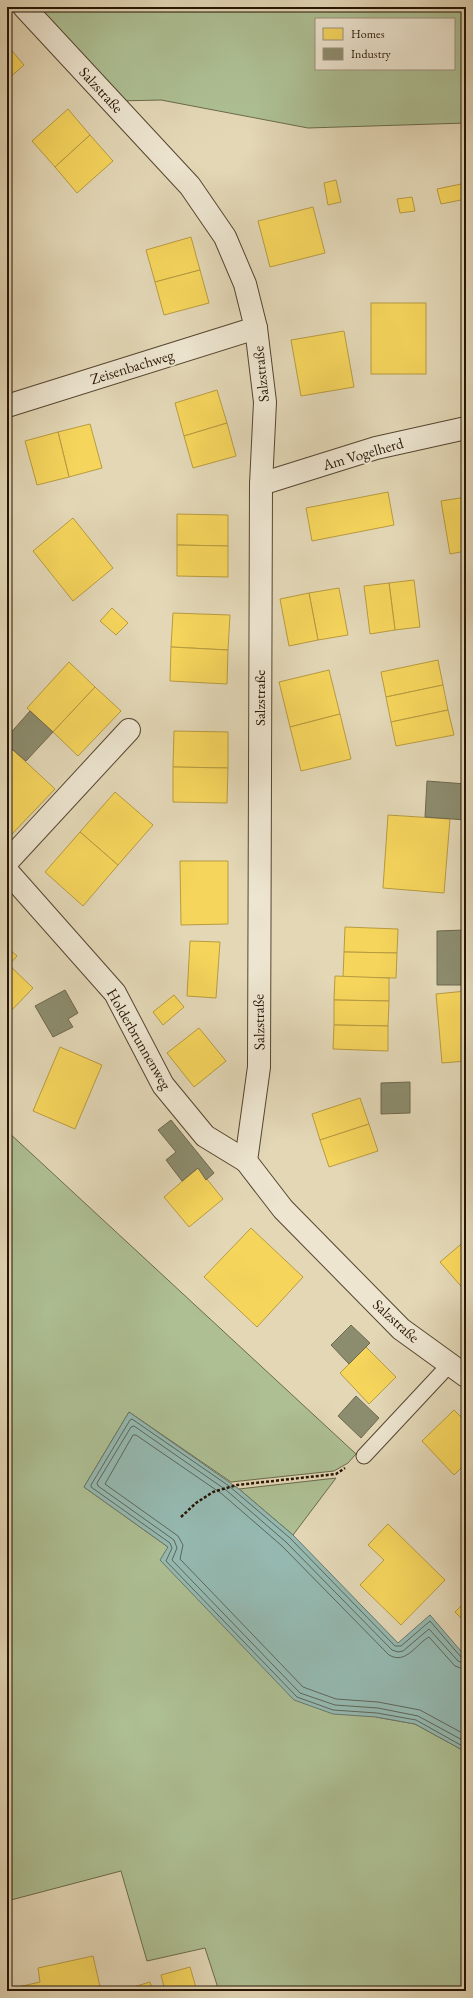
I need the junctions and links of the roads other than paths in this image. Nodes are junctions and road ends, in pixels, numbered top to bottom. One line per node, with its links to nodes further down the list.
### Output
1 (24, 7): 2 (street, Salzstraße)
2 (256, 328): 3 (street, Zeisenbachweg); 5 (street, Salzstraße)
3 (7, 406)
4 (466, 428): 5 (street, Am Vogelherd)
5 (260, 484): 9 (street, Salzstraße)
6 (129, 730): 7 (street)
7 (7, 862)
8 (7, 871): 9 (street, Holderbrunnenweg)
9 (246, 1161): 10 (street, Salzstraße)
10 (458, 1370): 11 (lane)
11 (364, 1456)

